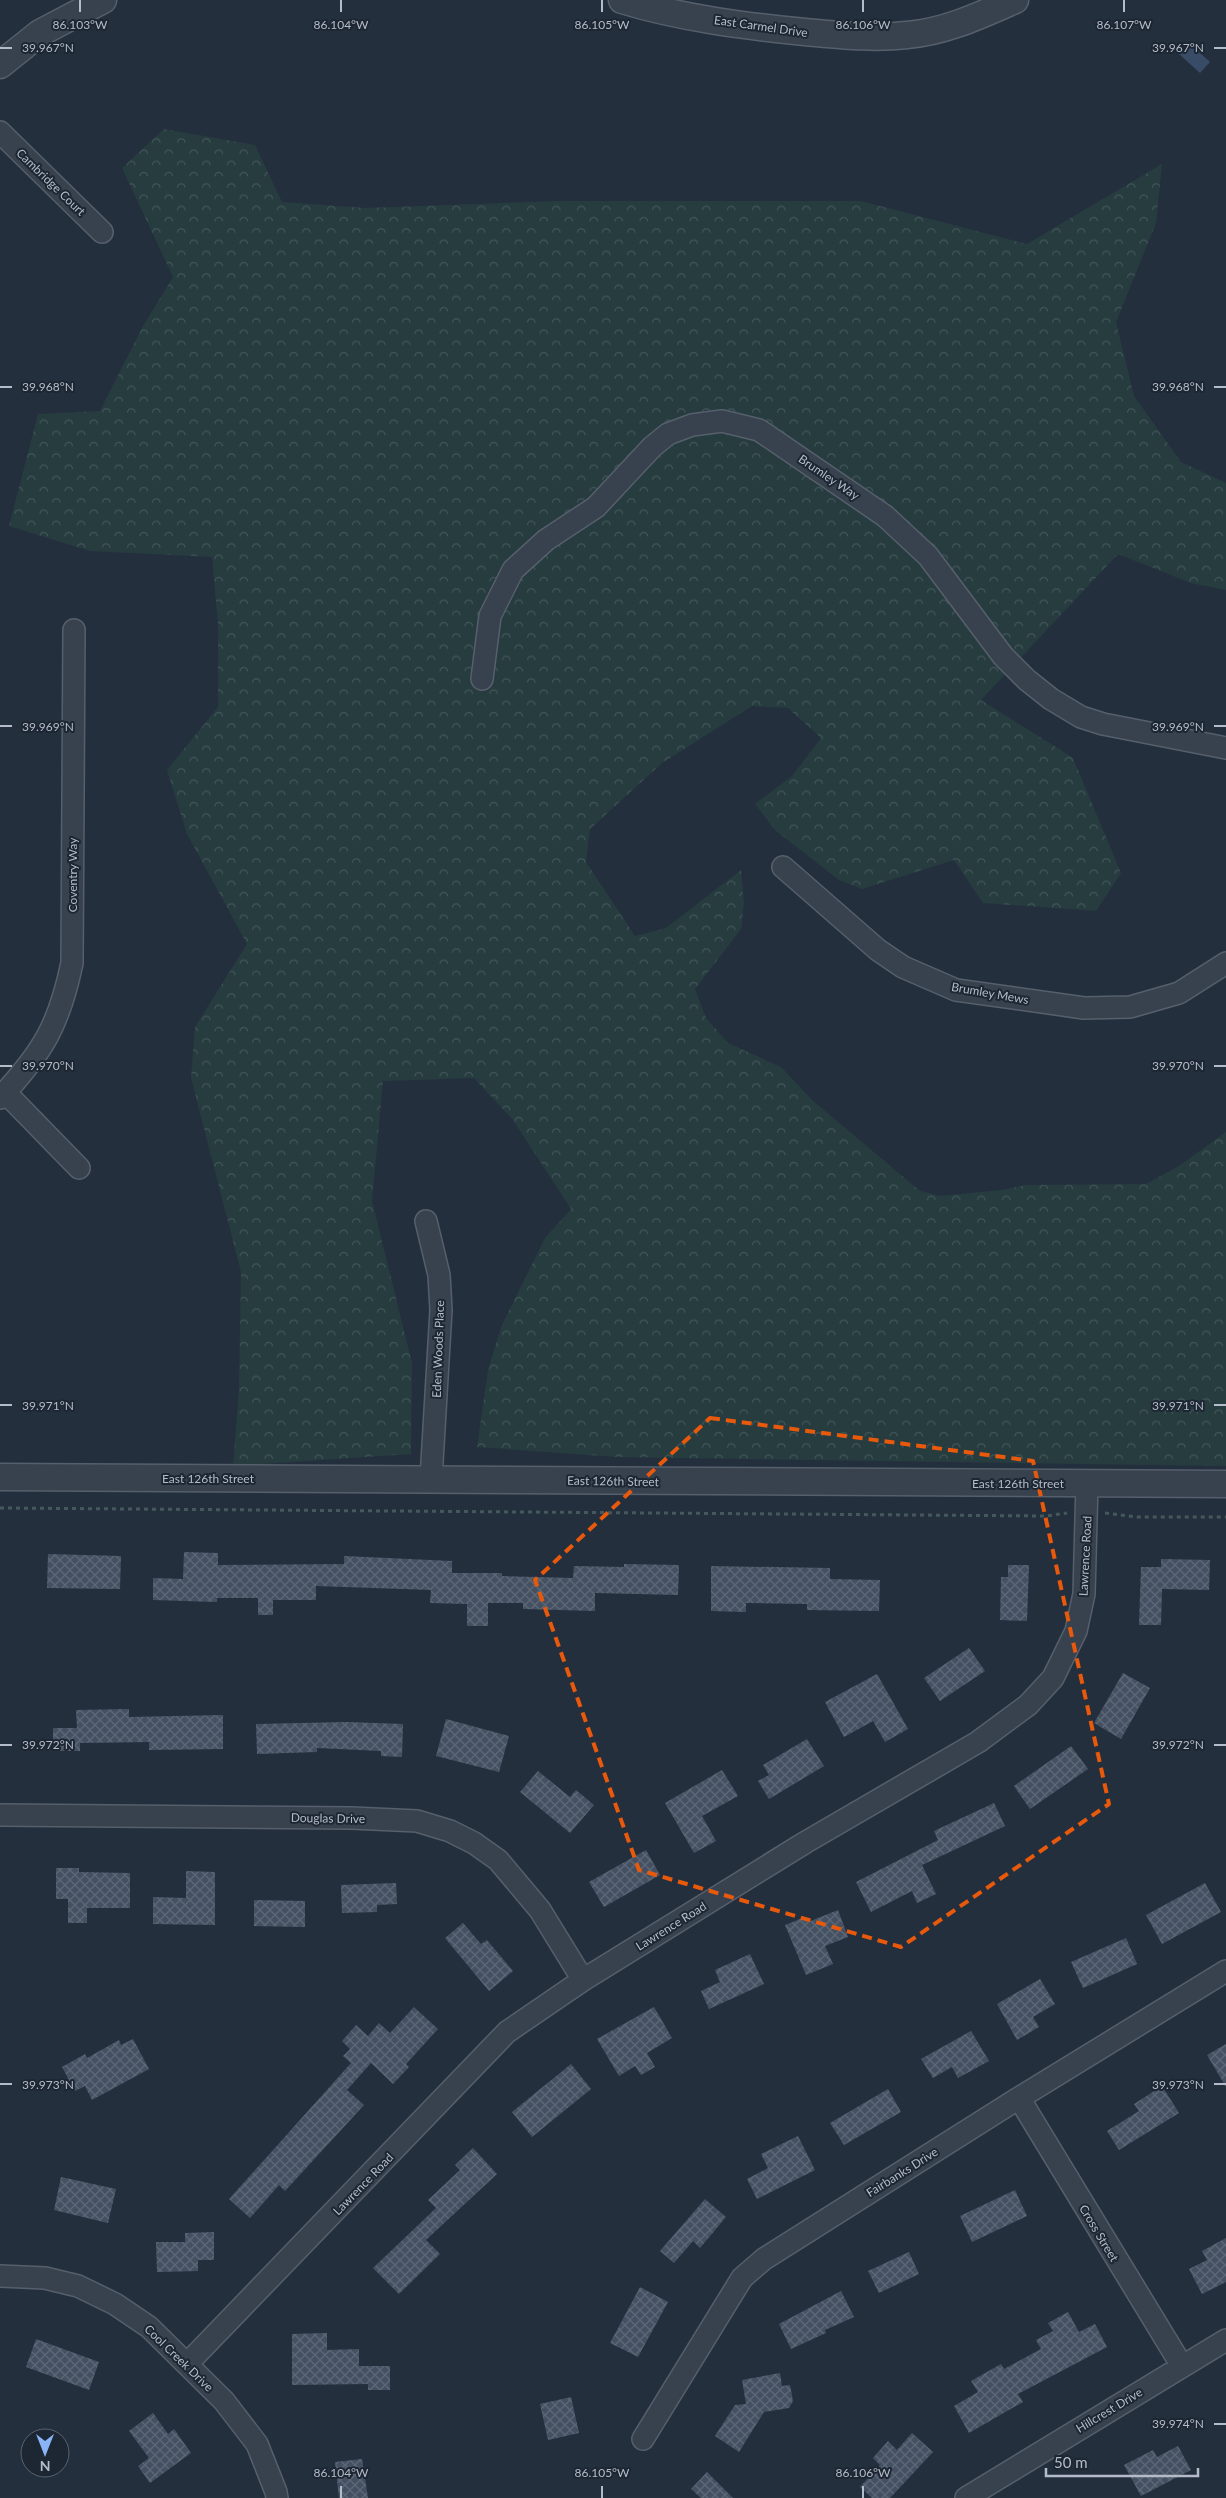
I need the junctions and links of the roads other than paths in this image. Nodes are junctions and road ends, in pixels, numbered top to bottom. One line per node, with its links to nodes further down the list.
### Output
1 (103, 0): 4 (street)
2 (622, 0): 3 (street, East Carmel Drive)
3 (1015, 0)
4 (0, 65)
5 (0, 132): 6 (street, Cambridge Court)
6 (102, 232)
7 (74, 630): 12 (street, Coventry Way)
8 (482, 679): 9 (street, Brumley Way)
9 (1226, 748)
10 (783, 867): 11 (street, Brumley Mews)
11 (1226, 962)
12 (3, 1095): 13 (street)
13 (79, 1168)
14 (426, 1221): 16 (street, Eden Woods Place)
15 (0, 1477): 16 (street, East 126th Street)
16 (431, 1479): 17 (street, East 126th Street)
17 (1087, 1484): 18 (street, East 126th Street); 21 (street, Lawrence Road)
18 (1226, 1484)
19 (0, 1815): 21 (street, Douglas Drive)
20 (1226, 1971): 22 (street, Fairbanks Drive)
21 (583, 1980): 25 (street, Lawrence Road)
22 (1019, 2098): 26 (street, Cross Street); 27 (street, Fairbanks Drive)
23 (0, 2276): 25 (street, Cool Creek Drive)
24 (1226, 2340): 26 (street, Hillcrest Drive)
25 (187, 2364): 28 (street, Cool Creek Drive)
26 (1182, 2366): 29 (street, Hillcrest Drive)
27 (643, 2439)
28 (277, 2498)
29 (966, 2498)

